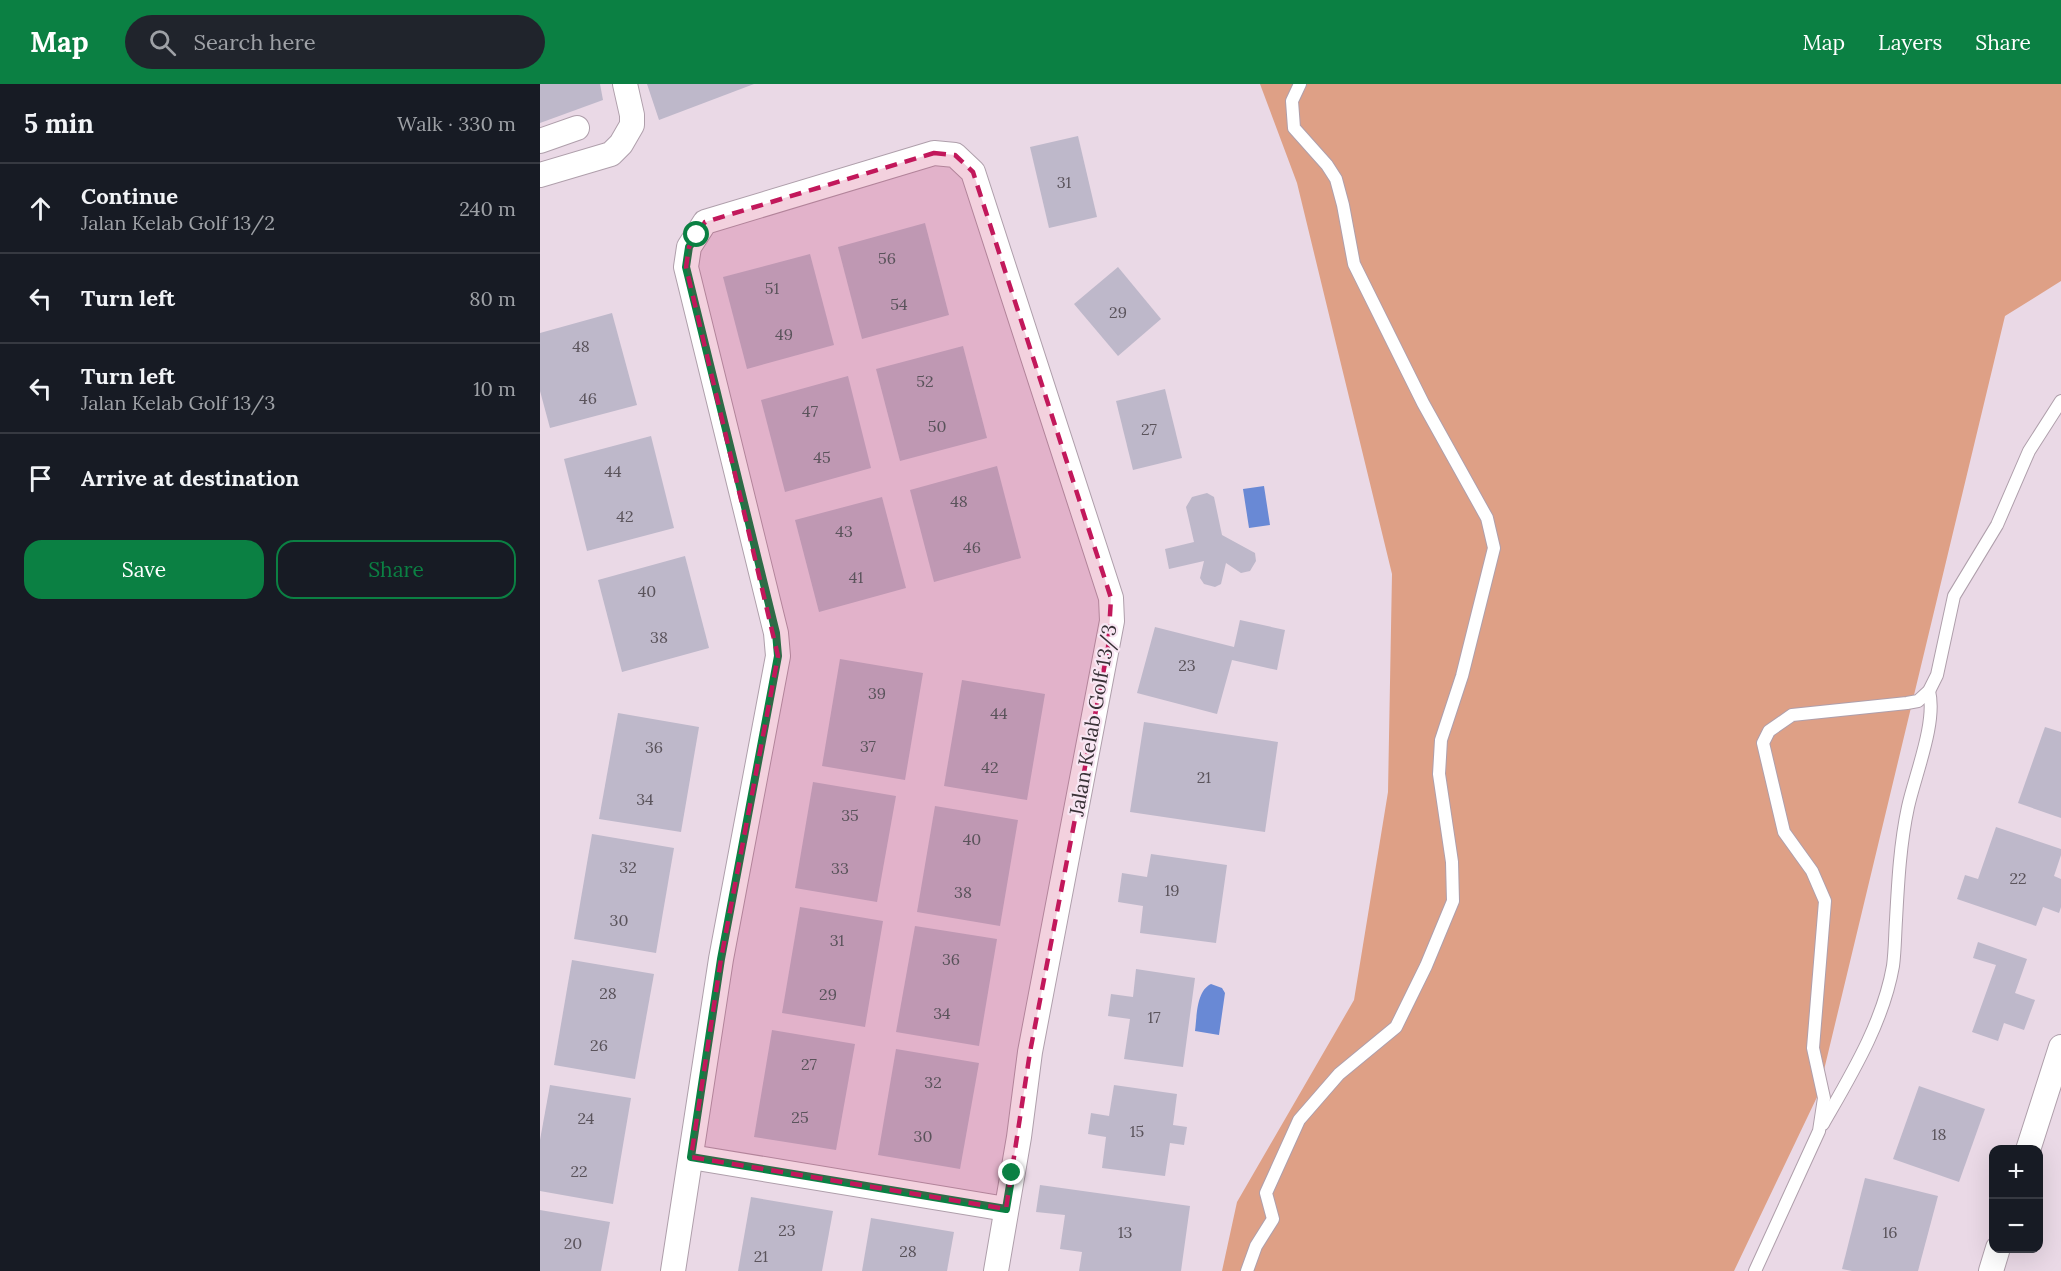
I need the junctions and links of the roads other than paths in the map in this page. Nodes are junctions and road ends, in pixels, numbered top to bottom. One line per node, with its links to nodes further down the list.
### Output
1 (625, 84): 5 (street)
2 (1300, 84): 17 (lane)
3 (578, 128): 4 (street)
4 (540, 141)
5 (540, 175)
6 (2061, 401): 7 (lane)
7 (1929, 691): 10 (lane); 10 (lane)
8 (2061, 1047): 9 (street)
9 (2054, 1088): 11 (street)
10 (1819, 1131): 18 (lane)
11 (2030, 1145)
12 (691, 1157): 13 (street); 13 (street, Jalan Kelab Golf 13/3); 15 (street)
13 (1006, 1209): 16 (street, Jalan Kelab Golf 13/3)
14 (1996, 1253): 19 (street)
15 (673, 1271)
16 (996, 1271)
17 (1247, 1271)
18 (1755, 1271)
19 (1991, 1271)

